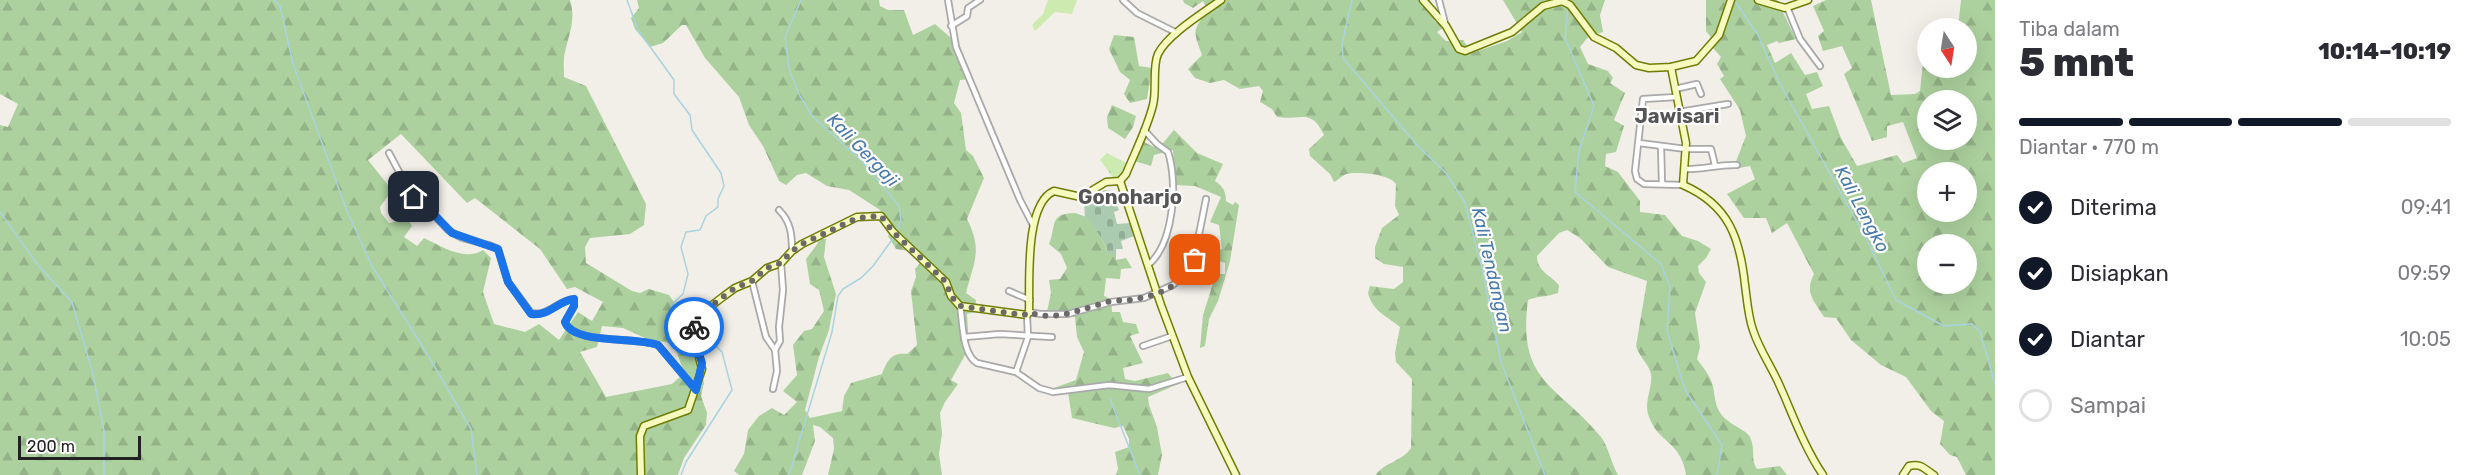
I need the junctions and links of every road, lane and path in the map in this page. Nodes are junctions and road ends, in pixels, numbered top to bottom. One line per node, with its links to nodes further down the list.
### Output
1 (948, 0): 11 (street)
2 (980, 0): 11 (street)
3 (1123, 0): 13 (street)
4 (1221, 0): 13 (street)
5 (1423, 0): 12 (street)
6 (1438, 0): 12 (street)
7 (1731, 0): 15 (street)
8 (1758, 0): 10 (street)
9 (1805, 0): 10 (street)
10 (1787, 7): 14 (street)
11 (951, 26): 34 (street)
12 (1446, 26): 15 (street)
13 (1177, 33): 21 (street)
14 (1820, 66)
15 (1671, 67): 16 (street)
16 (1675, 89): 17 (street); 18 (street)
17 (1701, 94)
18 (1676, 97): 20 (street); 22 (street)
19 (1728, 104): 20 (street)
20 (1679, 112): 24 (street)
21 (1144, 130): 29 (street); 37 (street)
22 (1639, 143): 23 (street); 30 (street)
23 (1661, 146): 24 (street); 30 (street)
24 (1686, 149): 26 (street); 28 (street)
25 (389, 153): 53 (street)
26 (1715, 165): 27 (street); 28 (street)
27 (1737, 165)
28 (1684, 169): 31 (street)
29 (1120, 181): 34 (street); 37 (street)
30 (1662, 184): 31 (street)
31 (1683, 185): 56 (street)
32 (1206, 199): 40 (street)
33 (779, 210): 35 (street)
34 (1033, 225): 41 (street)
35 (792, 251): 36 (street); 42 (street)
36 (781, 263): 38 (street); 49 (street)
37 (1148, 265): 40 (street)
38 (752, 281): 49 (street); 53 (street)
39 (1009, 291): 41 (street)
40 (1157, 294): 43 (street); 44 (street)
41 (1030, 300): 43 (street)
42 (960, 306): 43 (street); 45 (street)
43 (1028, 313): 46 (street)
44 (1172, 336): 48 (street); 51 (street)
45 (965, 337): 46 (street); 50 (street)
46 (1028, 337): 47 (street); 50 (street)
47 (1052, 337)
48 (1143, 346)
49 (775, 350): 52 (street)
50 (1016, 372): 51 (street)
51 (1188, 377): 55 (street)
52 (774, 389)
53 (696, 390): 54 (street)
54 (641, 475)
55 (1236, 475)
56 (1823, 475)
57 (1903, 475): 58 (street)
58 (1934, 475)

